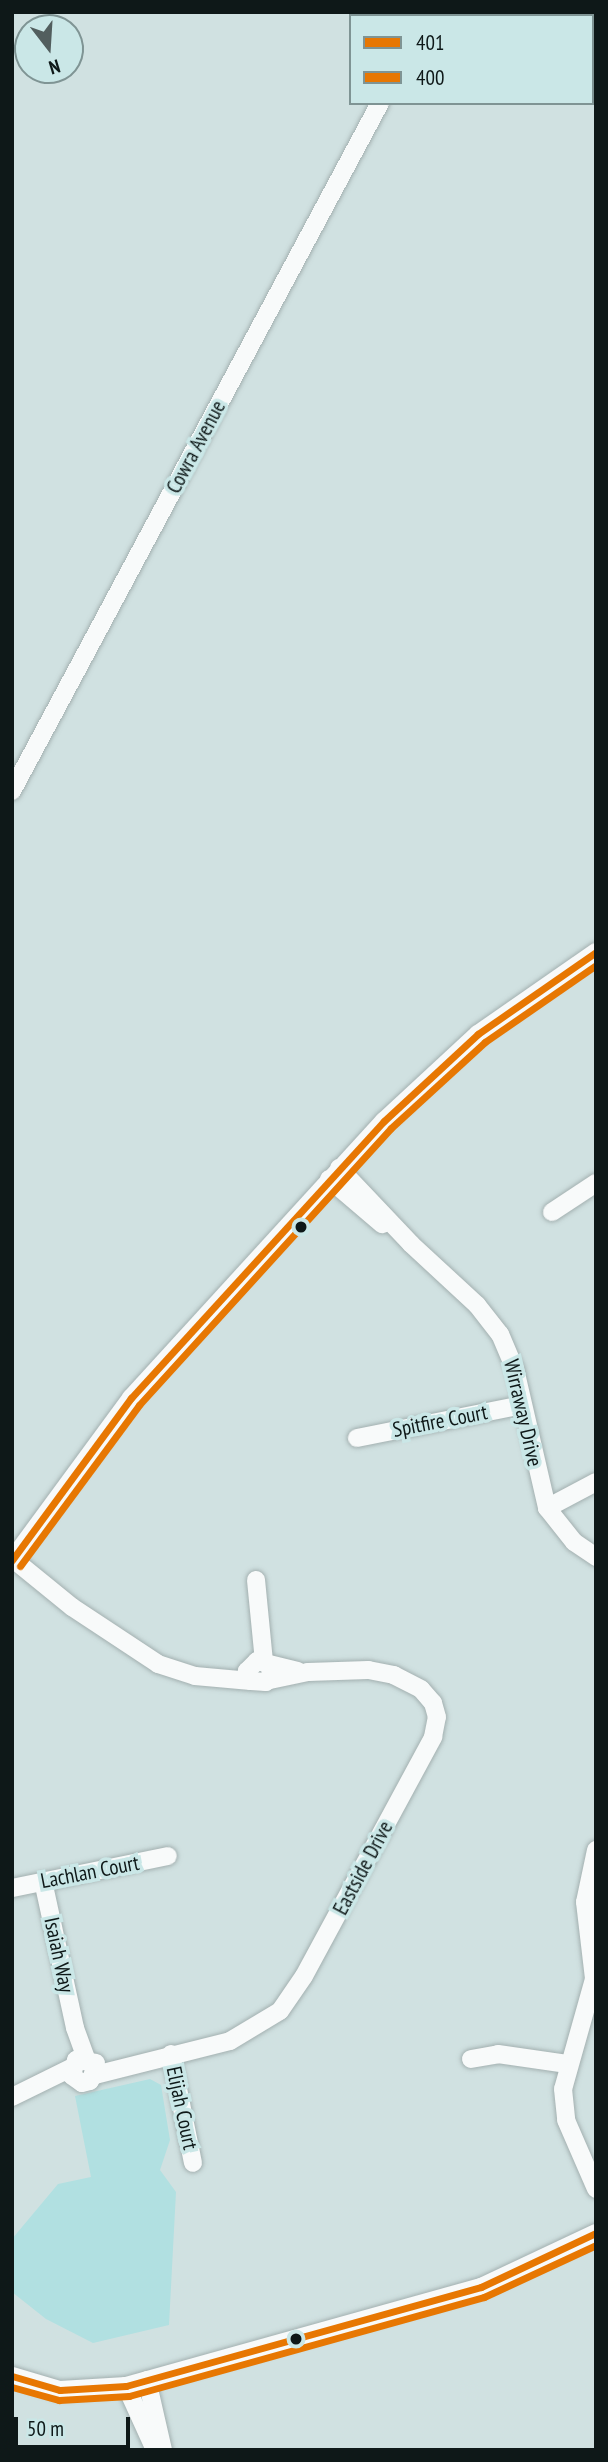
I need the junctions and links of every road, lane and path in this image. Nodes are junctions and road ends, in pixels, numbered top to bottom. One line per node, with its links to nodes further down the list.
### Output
1 (379, 105): 2 (street, Cowra Avenue)
2 (12, 791)
3 (596, 952): 4 (street)
4 (334, 1174): 7 (street, Wirraway Drive); 12 (street)
5 (596, 1183): 6 (street)
6 (552, 1212)
7 (522, 1405): 8 (street, Spitfire Court); 10 (street, Wirraway Drive)
8 (357, 1438)
9 (596, 1482): 10 (street)
10 (547, 1508): 11 (street, Wirraway Drive)
11 (596, 1557)
12 (13, 1560): 15 (street, Eastside Drive)
13 (12, 1573): 15 (street, Eastside Drive)
14 (256, 1580): 16 (street)
15 (72, 1607): 16 (street, Eastside Drive)
16 (259, 1669): 21 (street, Eastside Drive)
17 (596, 1850): 23 (street)
18 (168, 1856): 19 (street, Lachlan Court)
19 (43, 1881): 20 (street, Lachlan Court); 24 (street, Isaiah Way)
20 (12, 1888)
21 (171, 2054): 24 (street, Eastside Drive); 27 (street, Elijah Court)
22 (471, 2059): 23 (street)
23 (567, 2064): 26 (street)
24 (83, 2067): 25 (street, Eastside Drive)
25 (12, 2097)
26 (571, 2134): 28 (street); 29 (street)
27 (193, 2163)
28 (596, 2166)
29 (596, 2189)
30 (596, 2232): 32 (street)
31 (12, 2376): 33 (street)
32 (147, 2380): 33 (street); 35 (street)
33 (127, 2386): 34 (street)
34 (155, 2450)
35 (163, 2450)

